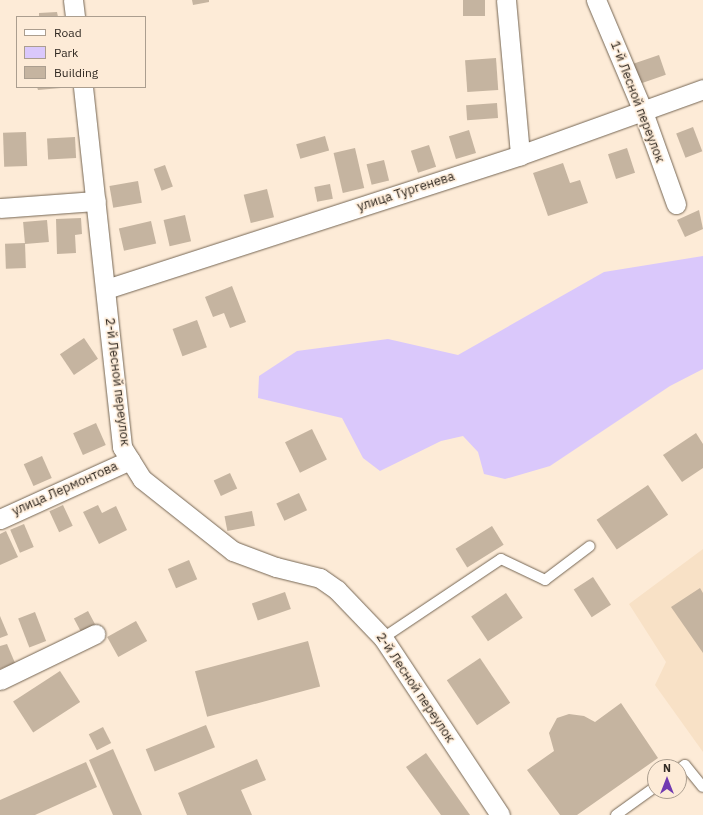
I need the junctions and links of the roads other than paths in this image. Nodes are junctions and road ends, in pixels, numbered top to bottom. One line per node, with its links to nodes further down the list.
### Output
1 (73, 0): 4 (street)
2 (506, 0): 8 (street)
3 (596, 0): 7 (street, 1-й Лесной переулок)
4 (75, 16)
5 (83, 88): 9 (street, 2-й Лесной переулок)
6 (703, 89): 7 (street, улица Тургенева)
7 (642, 109): 8 (street, улица Тургенева); 10 (street, 1-й Лесной переулок)
8 (520, 155): 12 (street, улица Тургенева)
9 (96, 201): 11 (street); 12 (street, 2-й Лесной переулок)
10 (676, 204)
11 (0, 208)
12 (106, 289): 13 (street, 2-й Лесной переулок)
13 (130, 460): 14 (street, улица Лермонтова); 17 (street, 2-й Лесной переулок)
14 (0, 519)
15 (590, 546): 17 (lane)
16 (95, 634): 18 (street)
17 (383, 638): 22 (street, 2-й Лесной переулок)
18 (0, 680)
19 (687, 767): 20 (lane)
20 (703, 787)
21 (647, 793): 23 (lane)
22 (500, 815)
23 (616, 815)

